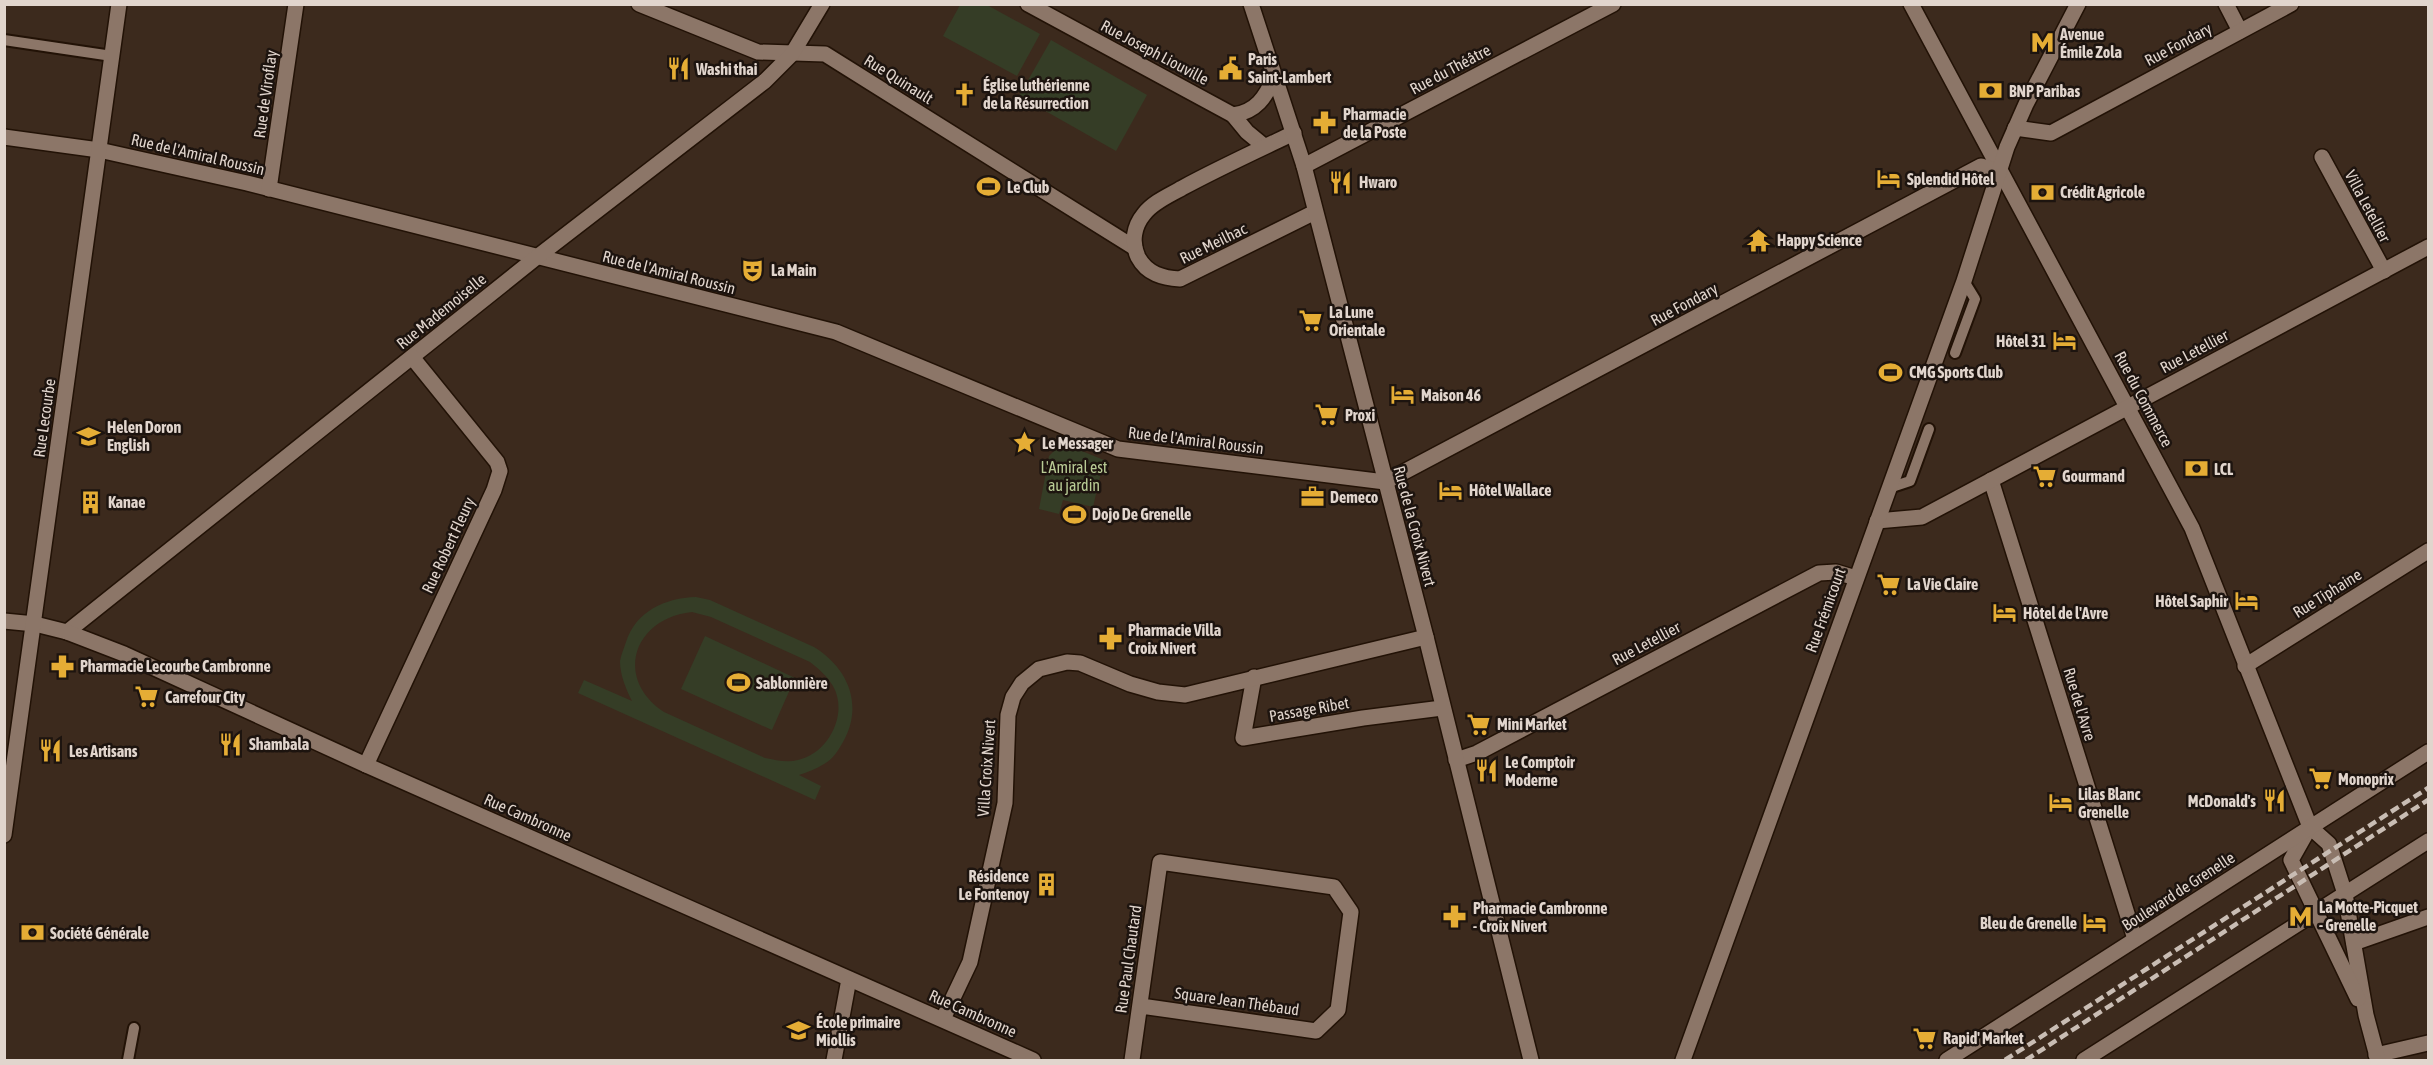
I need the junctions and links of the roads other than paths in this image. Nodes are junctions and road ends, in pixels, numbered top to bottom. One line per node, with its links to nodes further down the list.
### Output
1 (119, 4): 15 (street, Rue Lecourbe)
2 (296, 4): 26 (street, Rue de Viroflay)
3 (639, 4): 14 (street, Rue Quinault)
4 (822, 4): 14 (street, Rue Mademoiselle)
5 (1028, 4): 17 (street, Rue Joseph Liouville)
6 (1251, 4): 16 (street, Rue de la Croix Nivert)
7 (1613, 4): 24 (street, Rue du Théâtre)
8 (1911, 4): 25 (street, Rue du Commerce)
9 (2078, 4): 18 (street)
10 (2226, 4): 12 (street)
11 (2291, 4): 12 (street, Rue Fondary)
12 (2240, 31): 18 (street, Rue Fondary)
13 (4, 40): 15 (lane)
14 (792, 54): 28 (street, Rue Quinault); 30 (street, Rue Mademoiselle)
15 (112, 56): 22 (street, Rue Lecourbe)
16 (1274, 77): 17 (street); 19 (street, Rue de la Croix Nivert)
17 (1233, 115): 21 (street, Rue Joseph Liouville)
18 (2015, 128): 25 (street)
19 (1294, 133): 21 (street); 24 (street, Rue de la Croix Nivert)
20 (4, 137): 22 (street, Rue de l'Amiral Roussin)
21 (1264, 146): 28 (street)
22 (99, 150): 26 (street, Rue de l'Amiral Roussin); 44 (street, Rue Lecourbe)
23 (2322, 157): 31 (street, Villa Letellier)
24 (1304, 166): 27 (street, Rue de la Croix Nivert)
25 (2000, 172): 32 (street, Rue Frémicourt); 35 (street, Rue du Commerce); 38 (street, Rue Fondary)
26 (269, 189): 30 (street, Rue de l'Amiral Roussin)
27 (1315, 212): 28 (street, Rue Meilhac); 38 (street, Rue de la Croix Nivert)
28 (1135, 248)
29 (2428, 248): 31 (street, Rue Letellier)
30 (537, 257): 34 (street, Rue Mademoiselle); 38 (street, Rue de l'Amiral Roussin)
31 (2384, 271): 35 (street, Rue Letellier)
32 (1964, 280): 33 (lane); 39 (street, Rue Frémicourt)
33 (1955, 353)
34 (412, 357): 45 (street, Rue Mademoiselle); 52 (street, Rue Robert Fleury)
35 (2128, 406): 37 (street, Rue Letellier); 47 (street, Rue du Commerce)
36 (1929, 429): 39 (lane)
37 (1991, 480): 40 (street, Rue Letellier); 60 (street, Rue de l'Avre)
38 (1385, 482): 46 (street, Rue de la Croix Nivert)
39 (1889, 488): 40 (street, Rue Frémicourt)
40 (1877, 521): 42 (street, Rue Frémicourt)
41 (2428, 551): 47 (street, Rue Tiphaine)
42 (1856, 578): 51 (street, Rue Letellier); 75 (street, Rue Frémicourt)
43 (4, 621): 44 (street, Rue Cambronne)
44 (35, 624): 45 (street, Rue Cambronne); 54 (street, Rue Lecourbe)
45 (67, 632): 52 (street, Rue Cambronne)
46 (1426, 637): 48 (street, Villa Croix Nivert); 49 (street, Rue de la Croix Nivert)
47 (2246, 666): 53 (street, Rue du Commerce)
48 (1254, 677): 49 (street, Passage Ribet); 65 (street, Villa Croix Nivert)
49 (1442, 708): 51 (street, Rue de la Croix Nivert)
50 (2428, 752): 53 (street, Boulevard de Grenelle)
51 (1456, 760): 74 (street, Rue de la Croix Nivert)
52 (366, 765): 62 (street, Rue Cambronne)
53 (2310, 827): 57 (street); 58 (street); 60 (street, Boulevard de Grenelle)
54 (4, 835)
55 (2428, 841): 57 (street)
56 (1160, 862): 63 (street, Rue Paul Chautard); 63 (street, Square Jean Thébaud)
57 (2345, 894): 58 (street); 61 (street)
58 (2316, 913): 64 (street); 68 (street)
59 (2428, 917): 61 (street)
60 (2135, 939): 76 (street, Boulevard de Grenelle)
61 (2354, 943): 64 (street)
62 (849, 979): 65 (street, Rue Cambronne); 71 (street)
63 (1141, 1006): 73 (street, Rue Paul Chautard)
64 (2366, 1015): 69 (street)
65 (943, 1019): 72 (street, Rue Cambronne)
66 (134, 1028): 70 (lane)
67 (2428, 1043): 69 (street)
68 (2093, 1058)
69 (2377, 1058)
70 (129, 1060)
71 (834, 1060)
72 (1033, 1060)
73 (1131, 1060)
74 (1531, 1060)
75 (1683, 1060)
76 (1947, 1060)

